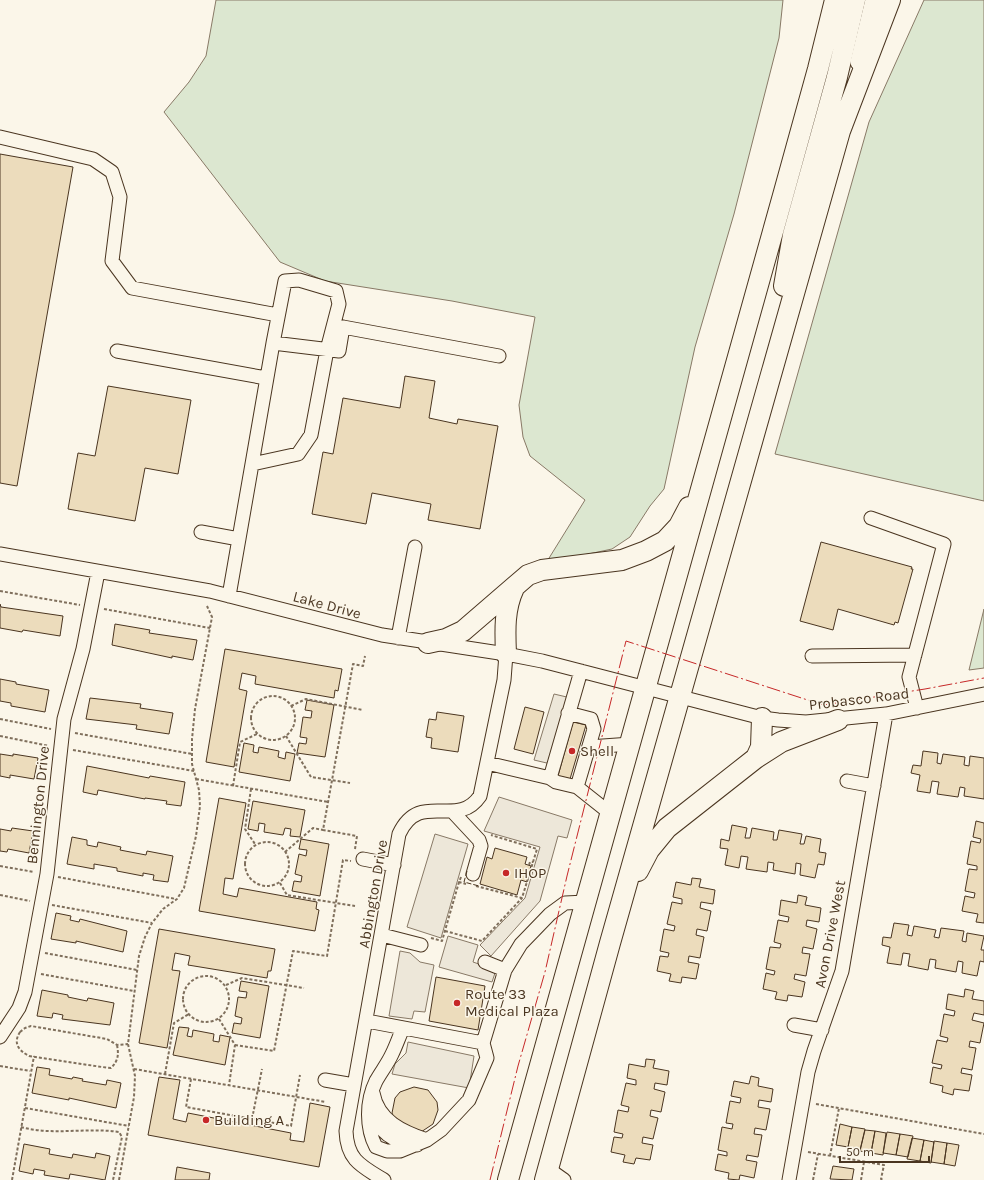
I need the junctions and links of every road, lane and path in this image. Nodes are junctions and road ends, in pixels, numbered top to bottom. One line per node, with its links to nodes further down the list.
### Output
1 (821, 0): 8 (highway)
2 (835, 0): 8 (highway)
3 (855, 0): 15 (highway)
4 (874, 0): 6 (main road)
5 (890, 0): 6 (highway)
6 (840, 131): 15 (highway)
7 (0, 138): 9 (street)
8 (784, 192): 17 (highway)
9 (278, 315): 10 (street); 11 (street)
10 (273, 343): 11 (street); 14 (street)
11 (327, 350): 13 (street); 16 (street)
12 (117, 352): 14 (street)
13 (499, 356)
14 (266, 378): 16 (street)
15 (768, 383): 40 (highway)
16 (252, 464): 20 (street)
17 (702, 485): 24 (highway); 38 (highway)
18 (871, 518): 34 (street)
19 (201, 532): 20 (street)
20 (239, 538): 26 (street)
21 (415, 547): 31 (street)
22 (0, 554): 23 (street, Lake Drive)
23 (98, 572): 26 (street, Lake Drive); 50 (street, Bennington Drive)
24 (515, 584): 32 (highway); 33 (highway)
25 (0, 591): 27 (path)
26 (229, 596): 31 (street, Lake Drive)
27 (85, 606)
28 (207, 606): 30 (path)
29 (99, 608): 30 (path)
30 (210, 628): 57 (path)
31 (398, 638): 32 (street, Lake Drive)
32 (428, 643): 33 (street, Lake Drive)
33 (506, 654): 37 (street, Lake Drive); 59 (street, Abbington Drive)
34 (915, 655): 36 (street); 43 (street)
35 (366, 656): 42 (path)
36 (812, 656)
37 (581, 670): 38 (street, Lake Drive); 45 (street)
38 (646, 687): 40 (street, Probasco Road); 54 (highway)
39 (984, 694): 43 (street, Probasco Road)
40 (681, 696): 47 (street, Probasco Road); 97 (highway)
41 (291, 706): 42 (path); 51 (path); 53 (path)
42 (346, 706): 44 (path); 63 (path)
43 (917, 708): 46 (street, Probasco Road)
44 (364, 710)
45 (568, 713): 55 (street); 61 (street)
46 (886, 714): 49 (street, Probasco Road); 67 (street, Avon Drive West)
47 (762, 718): 49 (street, Probasco Road); 58 (highway)
48 (0, 719): 50 (path)
49 (838, 720): 58 (highway)
50 (62, 732): 56 (street, Bennington Drive); 57 (path)
51 (257, 734): 53 (path); 66 (path)
52 (0, 736): 56 (path)
53 (286, 736): 63 (path)
54 (630, 744): 55 (street); 72 (highway)
55 (589, 747): 68 (street)
56 (60, 748): 60 (path); 82 (street, Bennington Drive)
57 (192, 754): 60 (path)
58 (756, 758): 97 (highway)
59 (487, 763): 61 (street); 71 (street, Abbington Drive)
60 (194, 771): 62 (path)
61 (550, 778): 68 (street)
62 (196, 779): 66 (path); 88 (path)
63 (332, 780): 65 (path); 70 (path)
64 (847, 781): 67 (street)
65 (350, 783)
66 (233, 786): 69 (path)
67 (874, 786): 112 (street, Avon Drive West)
68 (577, 787): 72 (street)
69 (251, 789): 70 (path); 75 (path)
70 (328, 802): 73 (path)
71 (452, 811): 79 (street, Abbington Drive); 83 (street)
72 (611, 814): 89 (highway)
73 (323, 830): 76 (path); 91 (path)
74 (484, 834): 78 (path)
75 (255, 845): 76 (path); 84 (path)
76 (285, 852): 84 (path)
77 (363, 859): 79 (street)
78 (533, 862): 80 (path); 87 (path)
79 (394, 865): 95 (street, Abbington Drive)
80 (529, 865)
81 (0, 866): 82 (path)
82 (47, 874): 88 (path); 90 (street, Bennington Drive)
83 (467, 874): 85 (path)
84 (280, 882): 91 (path)
85 (460, 882): 87 (path); 94 (path)
86 (0, 895): 90 (path)
87 (522, 898): 94 (path)
88 (177, 899): 93 (path)
89 (586, 902): 101 (street); 151 (highway)
90 (41, 903): 93 (path); 98 (street, Bennington Drive)
91 (336, 903): 92 (path); 103 (path)
92 (355, 906)
93 (152, 923): 100 (path)
94 (445, 931): 96 (path)
95 (382, 935): 96 (street); 109 (street, Abbington Drive)
96 (425, 941)
97 (610, 944): 146 (highway)
98 (32, 951): 100 (path); 102 (street, Bennington Drive)
99 (485, 962): 101 (street)
100 (137, 970): 106 (path)
101 (505, 970): 115 (street)
102 (28, 972): 106 (path); 113 (street, Bennington Drive)
103 (286, 985): 104 (path); 105 (path); 118 (path)
104 (225, 986): 107 (path); 108 (path)
105 (304, 988)
106 (134, 991): 116 (path)
107 (189, 1014): 108 (path); 124 (path)
108 (219, 1019): 118 (path)
109 (367, 1021): 111 (street); 129 (street, Abbington Drive)
110 (794, 1025): 112 (street)
111 (403, 1028): 115 (street); 132 (street)
112 (822, 1030): 153 (street, Avon Drive West)
113 (4, 1032): 114 (path)
114 (20, 1032): 117 (path); 119 (path)
115 (483, 1043): 141 (street)
116 (128, 1044): 117 (path); 121 (path)
117 (117, 1045): 119 (path)
118 (235, 1045): 128 (path)
119 (34, 1056): 123 (path)
120 (0, 1066): 123 (path)
121 (134, 1069): 124 (path); 138 (path)
122 (262, 1069): 130 (path)
123 (31, 1072): 135 (path)
124 (164, 1074): 126 (path)
125 (300, 1075): 131 (path)
126 (192, 1079): 128 (path); 137 (path)
127 (325, 1080): 129 (street)
128 (229, 1085): 130 (path)
129 (354, 1085): 150 (street, Abbington Drive)
130 (258, 1090): 131 (path); 137 (path)
131 (296, 1096): 133 (path); 137 (path)
132 (371, 1098): 141 (street); 141 (street)
133 (326, 1102)
134 (816, 1104): 136 (path)
135 (25, 1108): 138 (path); 139 (path)
136 (839, 1108): 140 (path); 144 (path)
137 (252, 1119)
138 (129, 1126): 149 (path)
139 (21, 1127): 147 (path); 148 (path)
140 (984, 1134)
141 (422, 1142)
142 (808, 1152): 143 (path)
143 (818, 1154): 144 (path); 154 (path)
144 (830, 1156): 145 (path)
145 (864, 1162): 155 (path); 156 (path)
146 (546, 1174): 152 (street)
147 (12, 1180)
148 (113, 1180)
149 (119, 1180)
150 (384, 1180)
151 (508, 1180)
152 (564, 1180)
153 (790, 1180)
154 (813, 1180)
155 (861, 1180)
156 (884, 1180)

